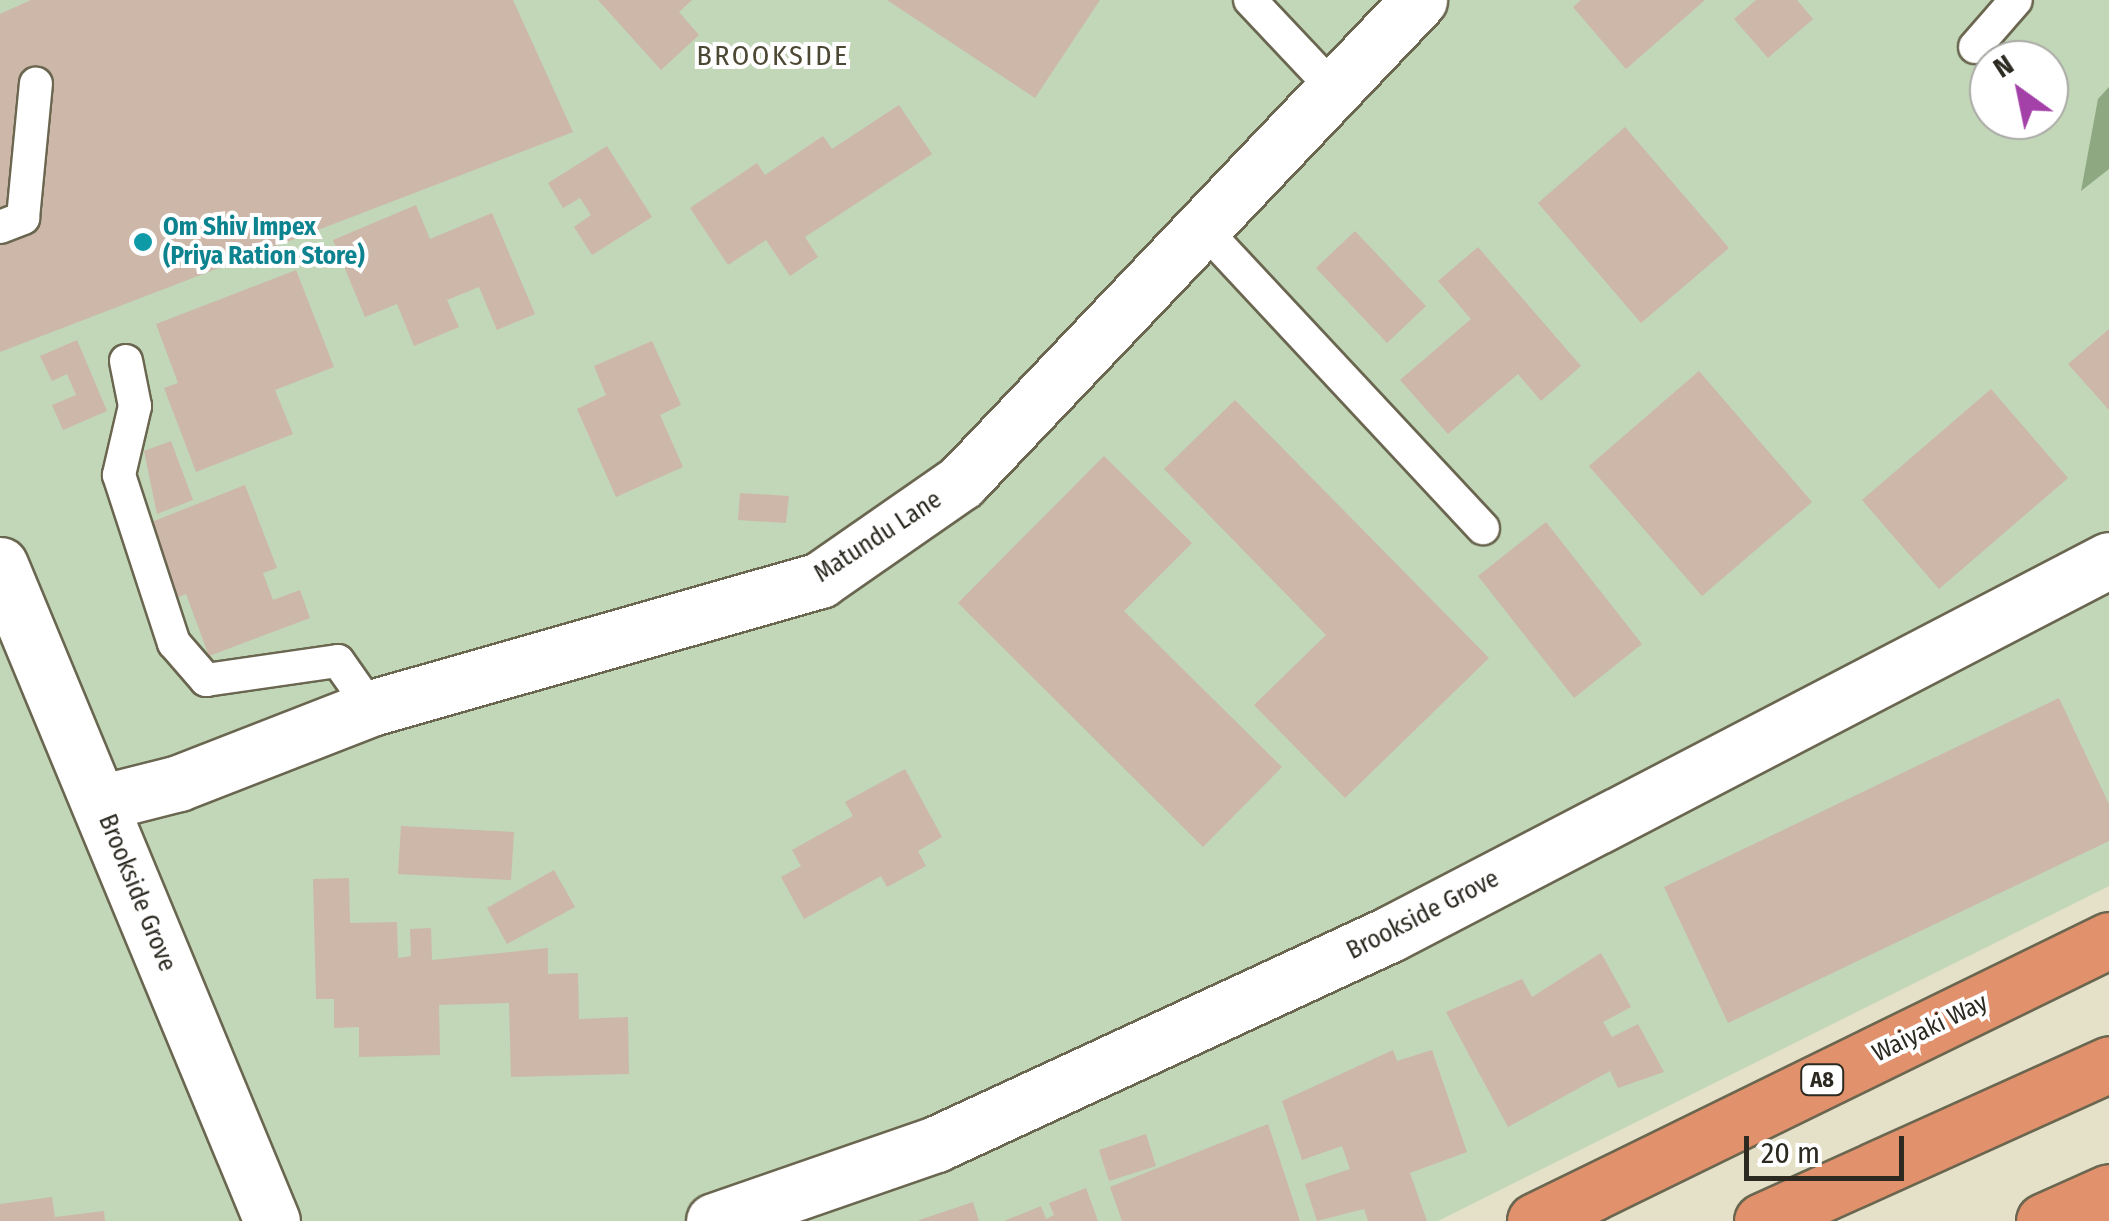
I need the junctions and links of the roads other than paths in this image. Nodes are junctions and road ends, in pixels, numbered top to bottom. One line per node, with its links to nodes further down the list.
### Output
1 (1250, 0): 6 (lane)
2 (1419, 0): 6 (street, Matundu Lane)
3 (2016, 0): 4 (lane)
4 (1981, 40)
5 (36, 84): 7 (lane)
6 (1330, 85): 8 (street, Matundu Lane)
7 (0, 227)
8 (1202, 227): 10 (lane); 13 (street, Matundu Lane)
9 (126, 361): 13 (lane)
10 (1483, 528)
11 (2109, 560): 19 (street, Brookside Grove)
12 (0, 565): 14 (street, Brookside Grove)
13 (371, 708): 14 (street, Matundu Lane)
14 (100, 803): 18 (street, Brookside Grove)
15 (2109, 940): 20 (highway, Waiyaki Way / A8)
16 (2109, 1064): 21 (highway)
17 (2109, 1192): 22 (highway)
18 (272, 1221)
19 (714, 1221)
20 (1535, 1221)
21 (1762, 1221)
22 (2044, 1221)

